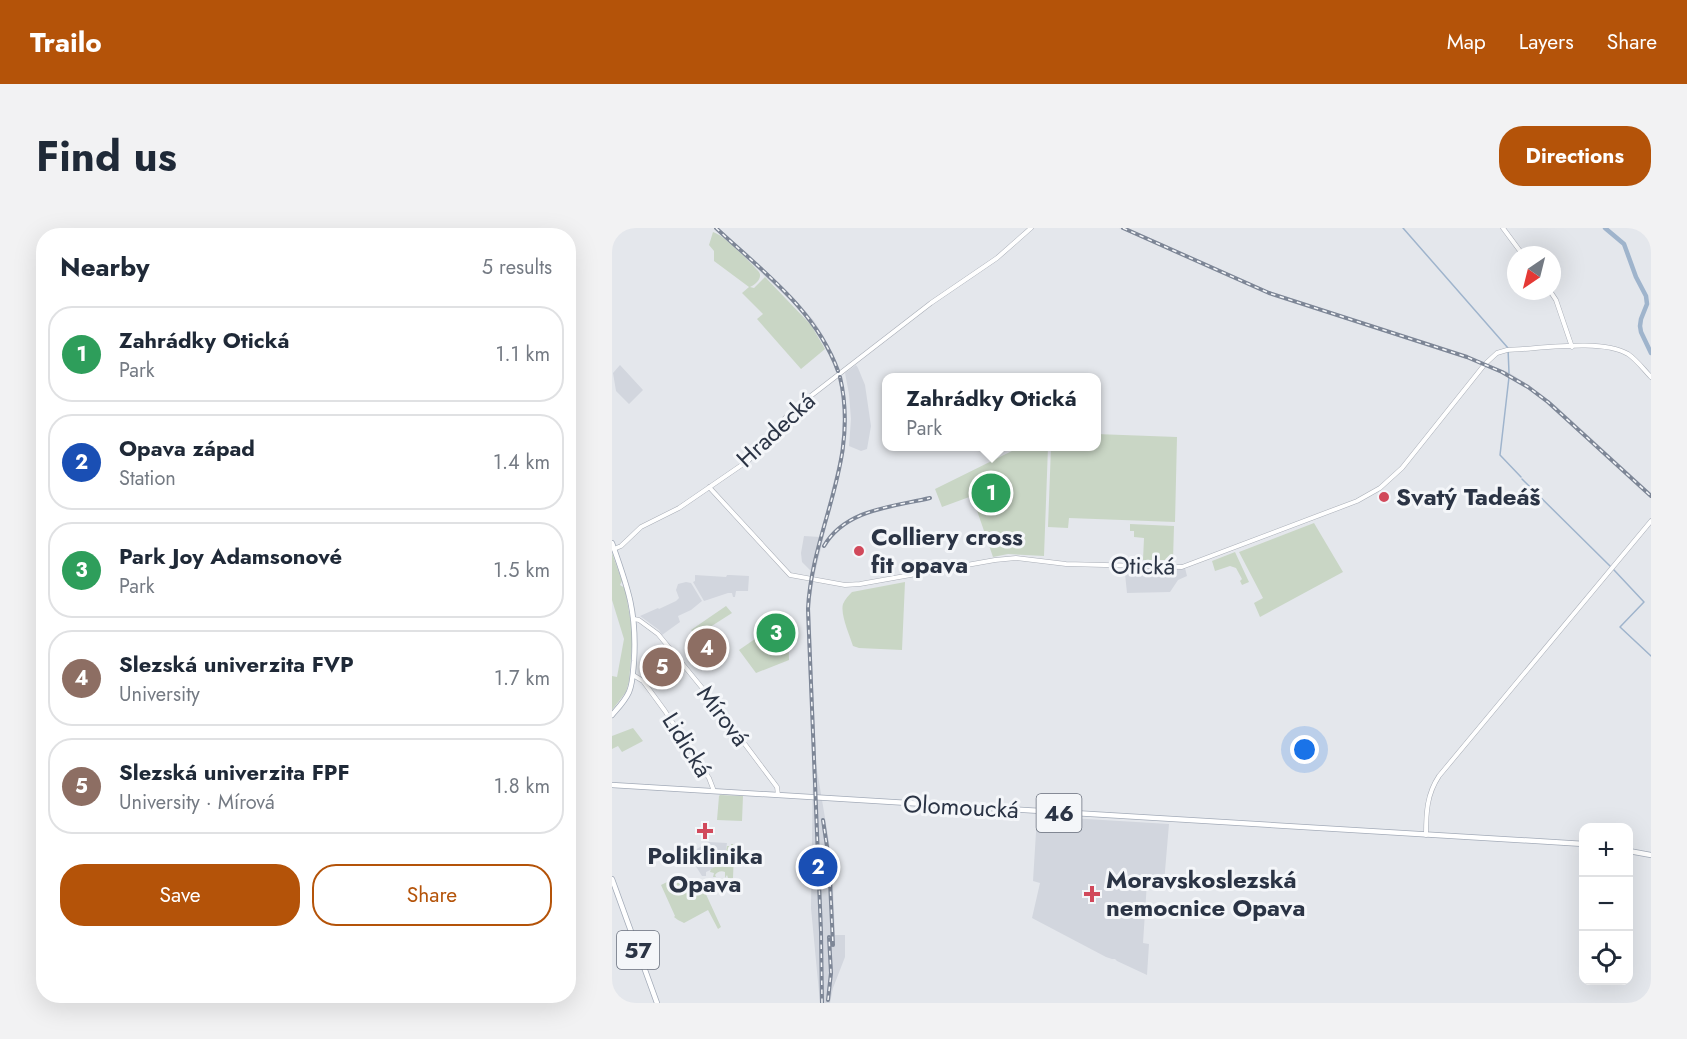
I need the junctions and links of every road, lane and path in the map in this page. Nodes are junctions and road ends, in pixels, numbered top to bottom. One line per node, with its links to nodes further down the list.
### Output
1 (1031, 228): 7 (street, Hradecká)
2 (1503, 228): 3 (street)
3 (1516, 246)
4 (1556, 300): 5 (street)
5 (1572, 347): 6 (street); 7 (street, Otická)
6 (1651, 377)
7 (709, 487): 9 (street, Hradecká)
8 (1651, 520): 16 (street)
9 (613, 546): 10 (main road)
10 (634, 619): 11 (main road); 15 (street, Mírová)
11 (633, 675): 12 (main road); 14 (street, Lidická)
12 (612, 715)
13 (612, 785): 14 (main road, Olomoucká / 46)
14 (714, 791): 15 (main road, Olomoucká / 46)
15 (778, 795): 16 (main road, Olomoucká / 46)
16 (1426, 834): 17 (main road, 46)
17 (1579, 844)
18 (1633, 852): 19 (main road)
19 (1651, 855)
20 (612, 879): 21 (main road, 57)
21 (657, 1003)

